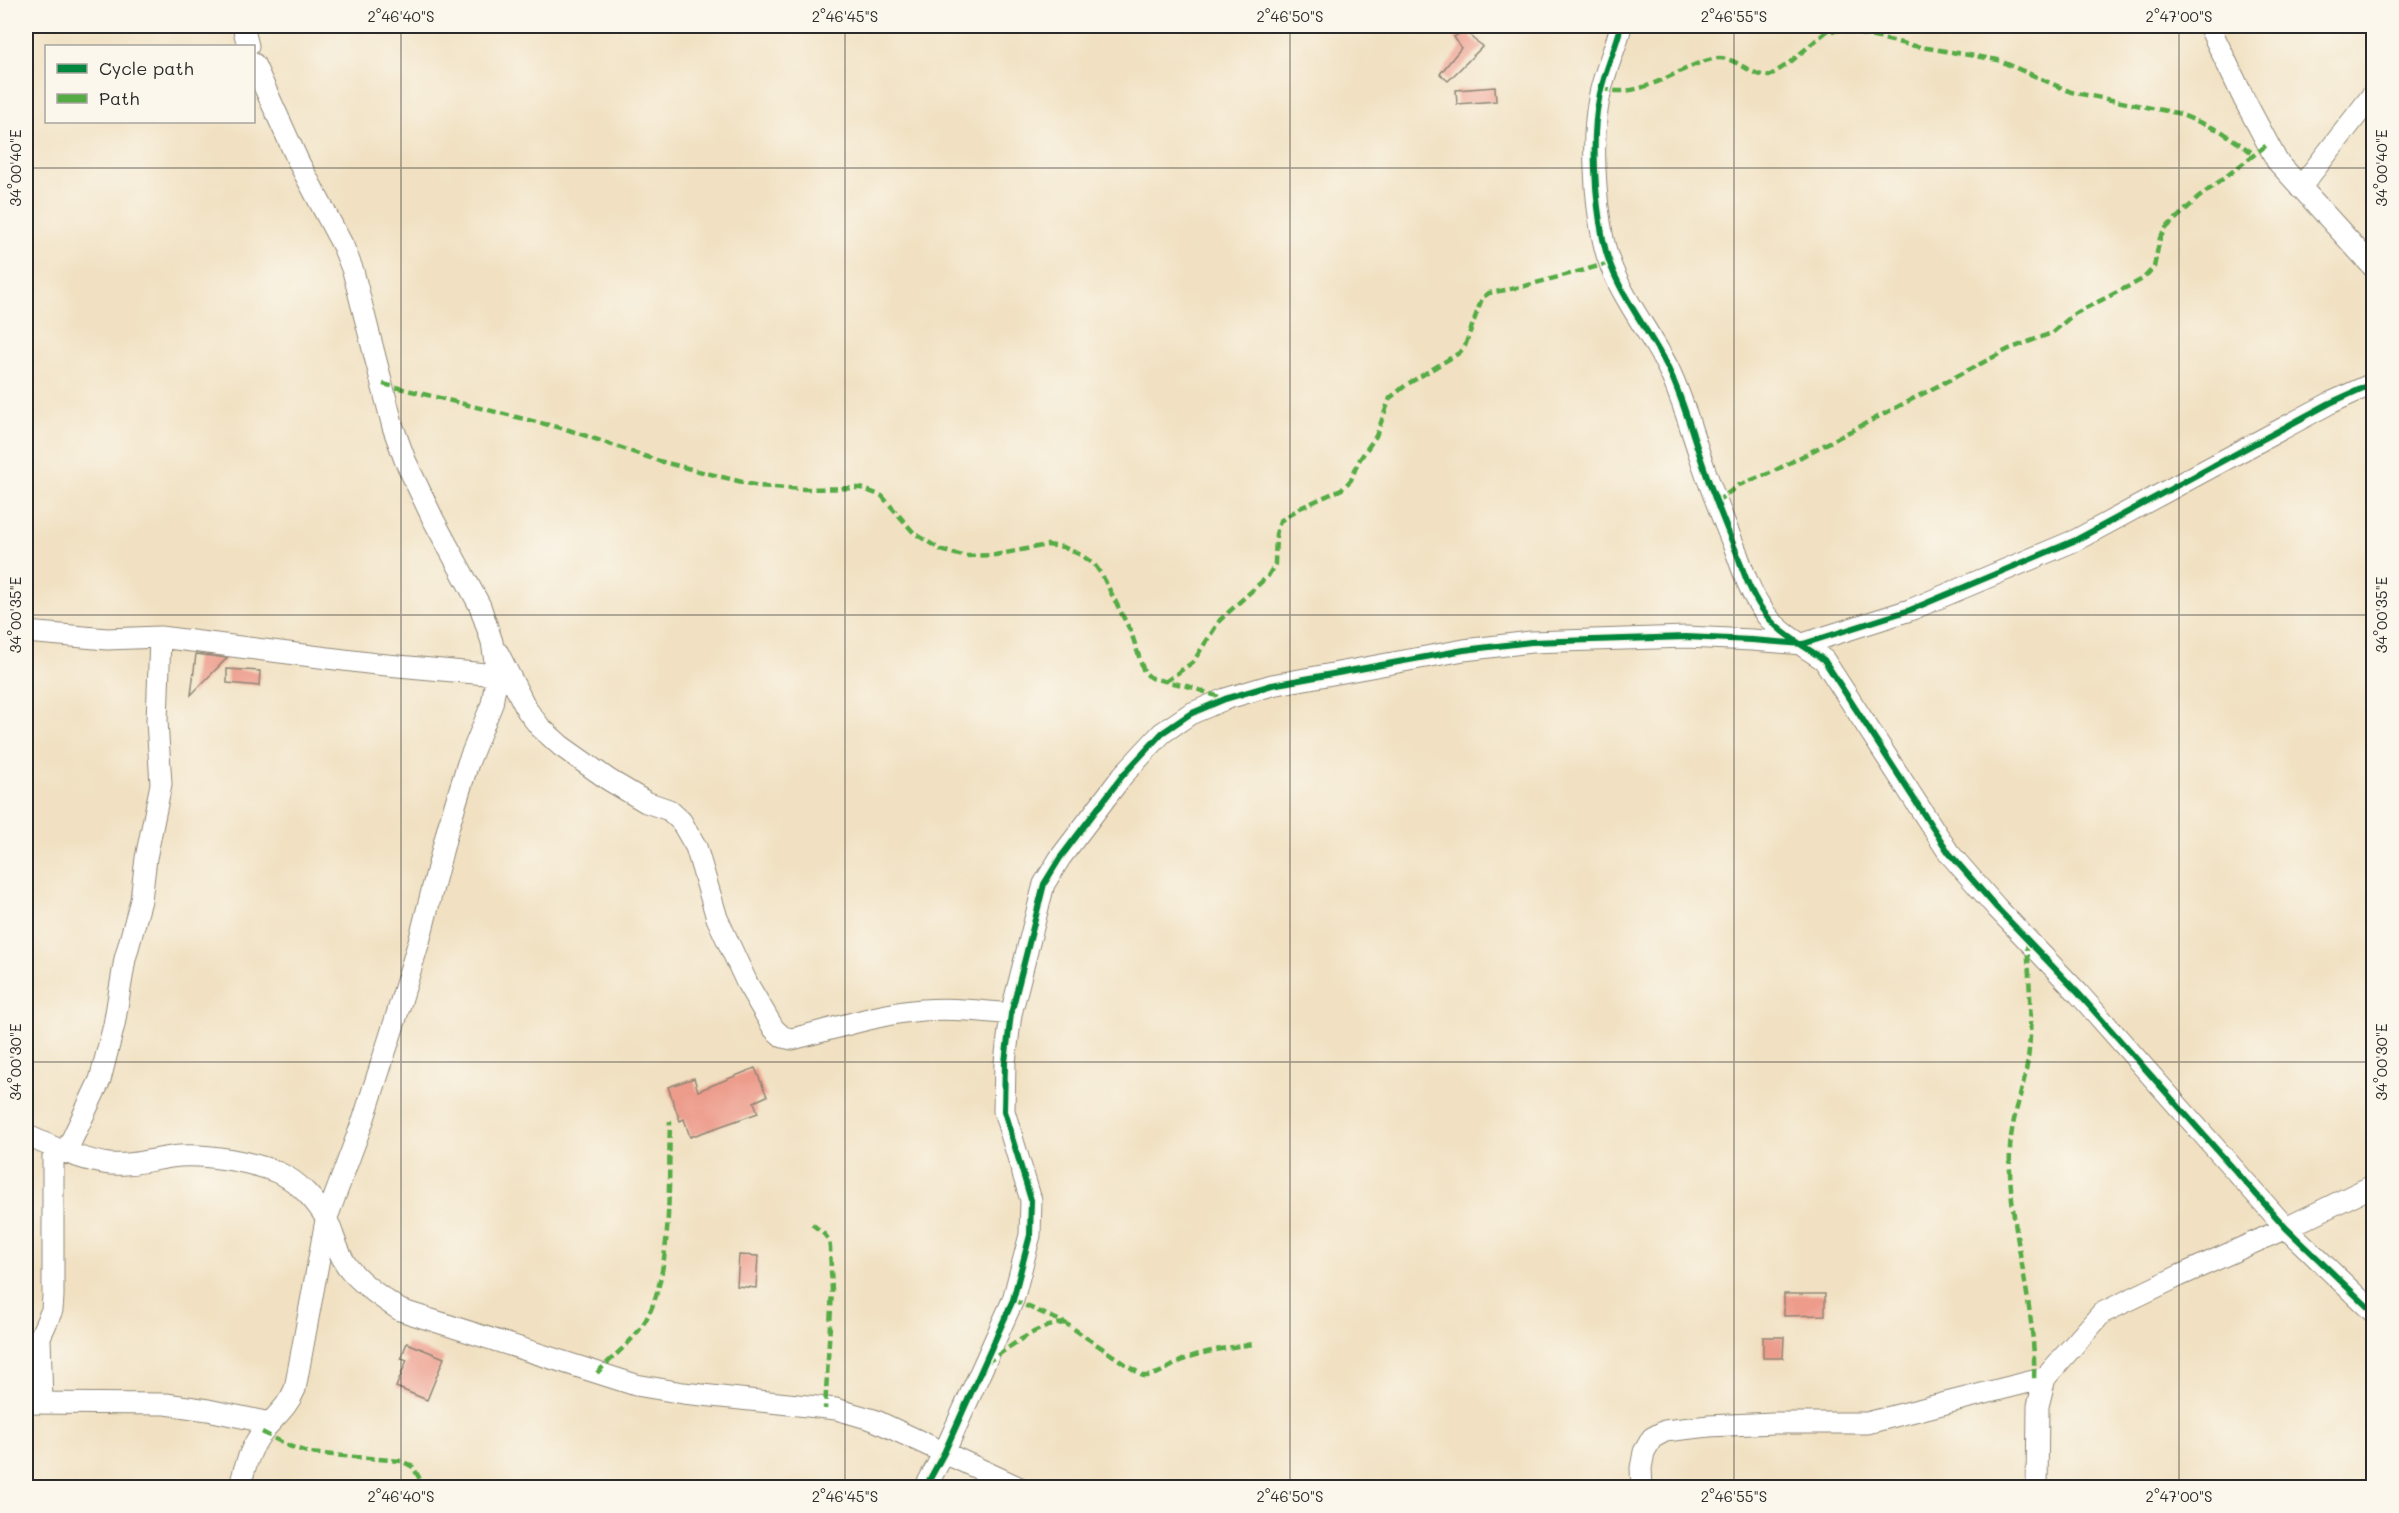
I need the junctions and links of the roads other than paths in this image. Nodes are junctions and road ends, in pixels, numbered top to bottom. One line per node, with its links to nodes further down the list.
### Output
1 (243, 26): 4 (street)
2 (1621, 26): 13 (street)
3 (2209, 26): 7 (street)
4 (248, 45)
5 (255, 66): 12 (street)
6 (2373, 93): 7 (street)
7 (2300, 188): 8 (street)
8 (2373, 268)
9 (2373, 383): 13 (street)
10 (26, 632): 11 (street)
11 (160, 637): 14 (street); 17 (street)
12 (492, 642): 14 (street); 15 (street)
13 (1803, 644): 15 (street); 20 (street)
14 (497, 675): 19 (street)
15 (1011, 1014): 25 (street)
16 (26, 1135): 17 (street)
17 (59, 1149): 19 (street); 23 (street)
18 (2373, 1185): 20 (street)
19 (326, 1220): 24 (street); 25 (street)
20 (2286, 1228): 21 (street); 22 (street)
21 (2373, 1313)
22 (2045, 1378): 29 (street); 30 (street)
23 (34, 1402): 24 (street)
24 (270, 1423): 26 (street)
25 (944, 1453): 27 (street); 28 (street)
26 (240, 1488)
27 (925, 1488)
28 (1020, 1488)
29 (1642, 1488)
30 (2037, 1488)

